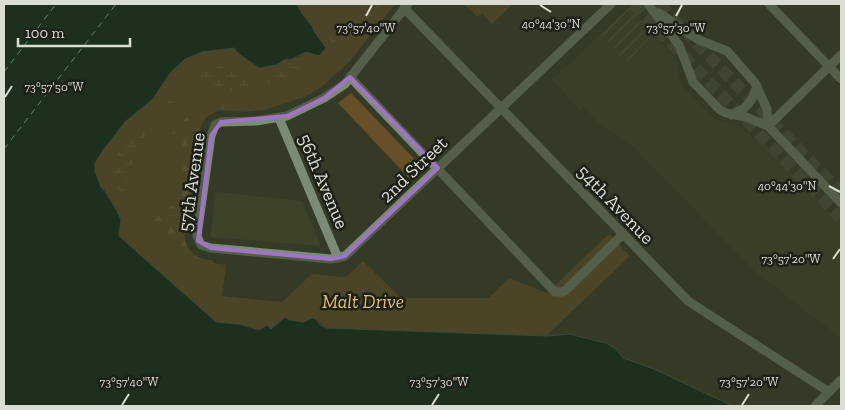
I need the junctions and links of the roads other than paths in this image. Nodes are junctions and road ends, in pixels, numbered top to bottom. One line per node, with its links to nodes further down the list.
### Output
1 (611, 4): 10 (street, 2nd Street)
2 (769, 4): 6 (street)
3 (406, 6): 7 (street); 10 (street, 54th Avenue)
4 (650, 6): 9 (street); 11 (street)
5 (841, 55): 6 (street)
6 (829, 66): 8 (street); 13 (street)
7 (350, 77): 12 (street); 14 (street)
8 (841, 79)
9 (757, 86): 11 (street); 13 (street)
10 (502, 108): 14 (street, 2nd Street); 16 (street, 54th Avenue)
11 (731, 115): 13 (street)
12 (279, 118): 17 (street, 56th Avenue); 17 (street, 57th Avenue)
13 (768, 126): 15 (street)
14 (438, 168): 16 (street); 17 (street, 2nd Street)
15 (841, 203)
16 (623, 234): 19 (street, 54th Avenue)
17 (338, 258)
18 (841, 380): 19 (street)
19 (829, 392): 20 (street)
20 (814, 406)

